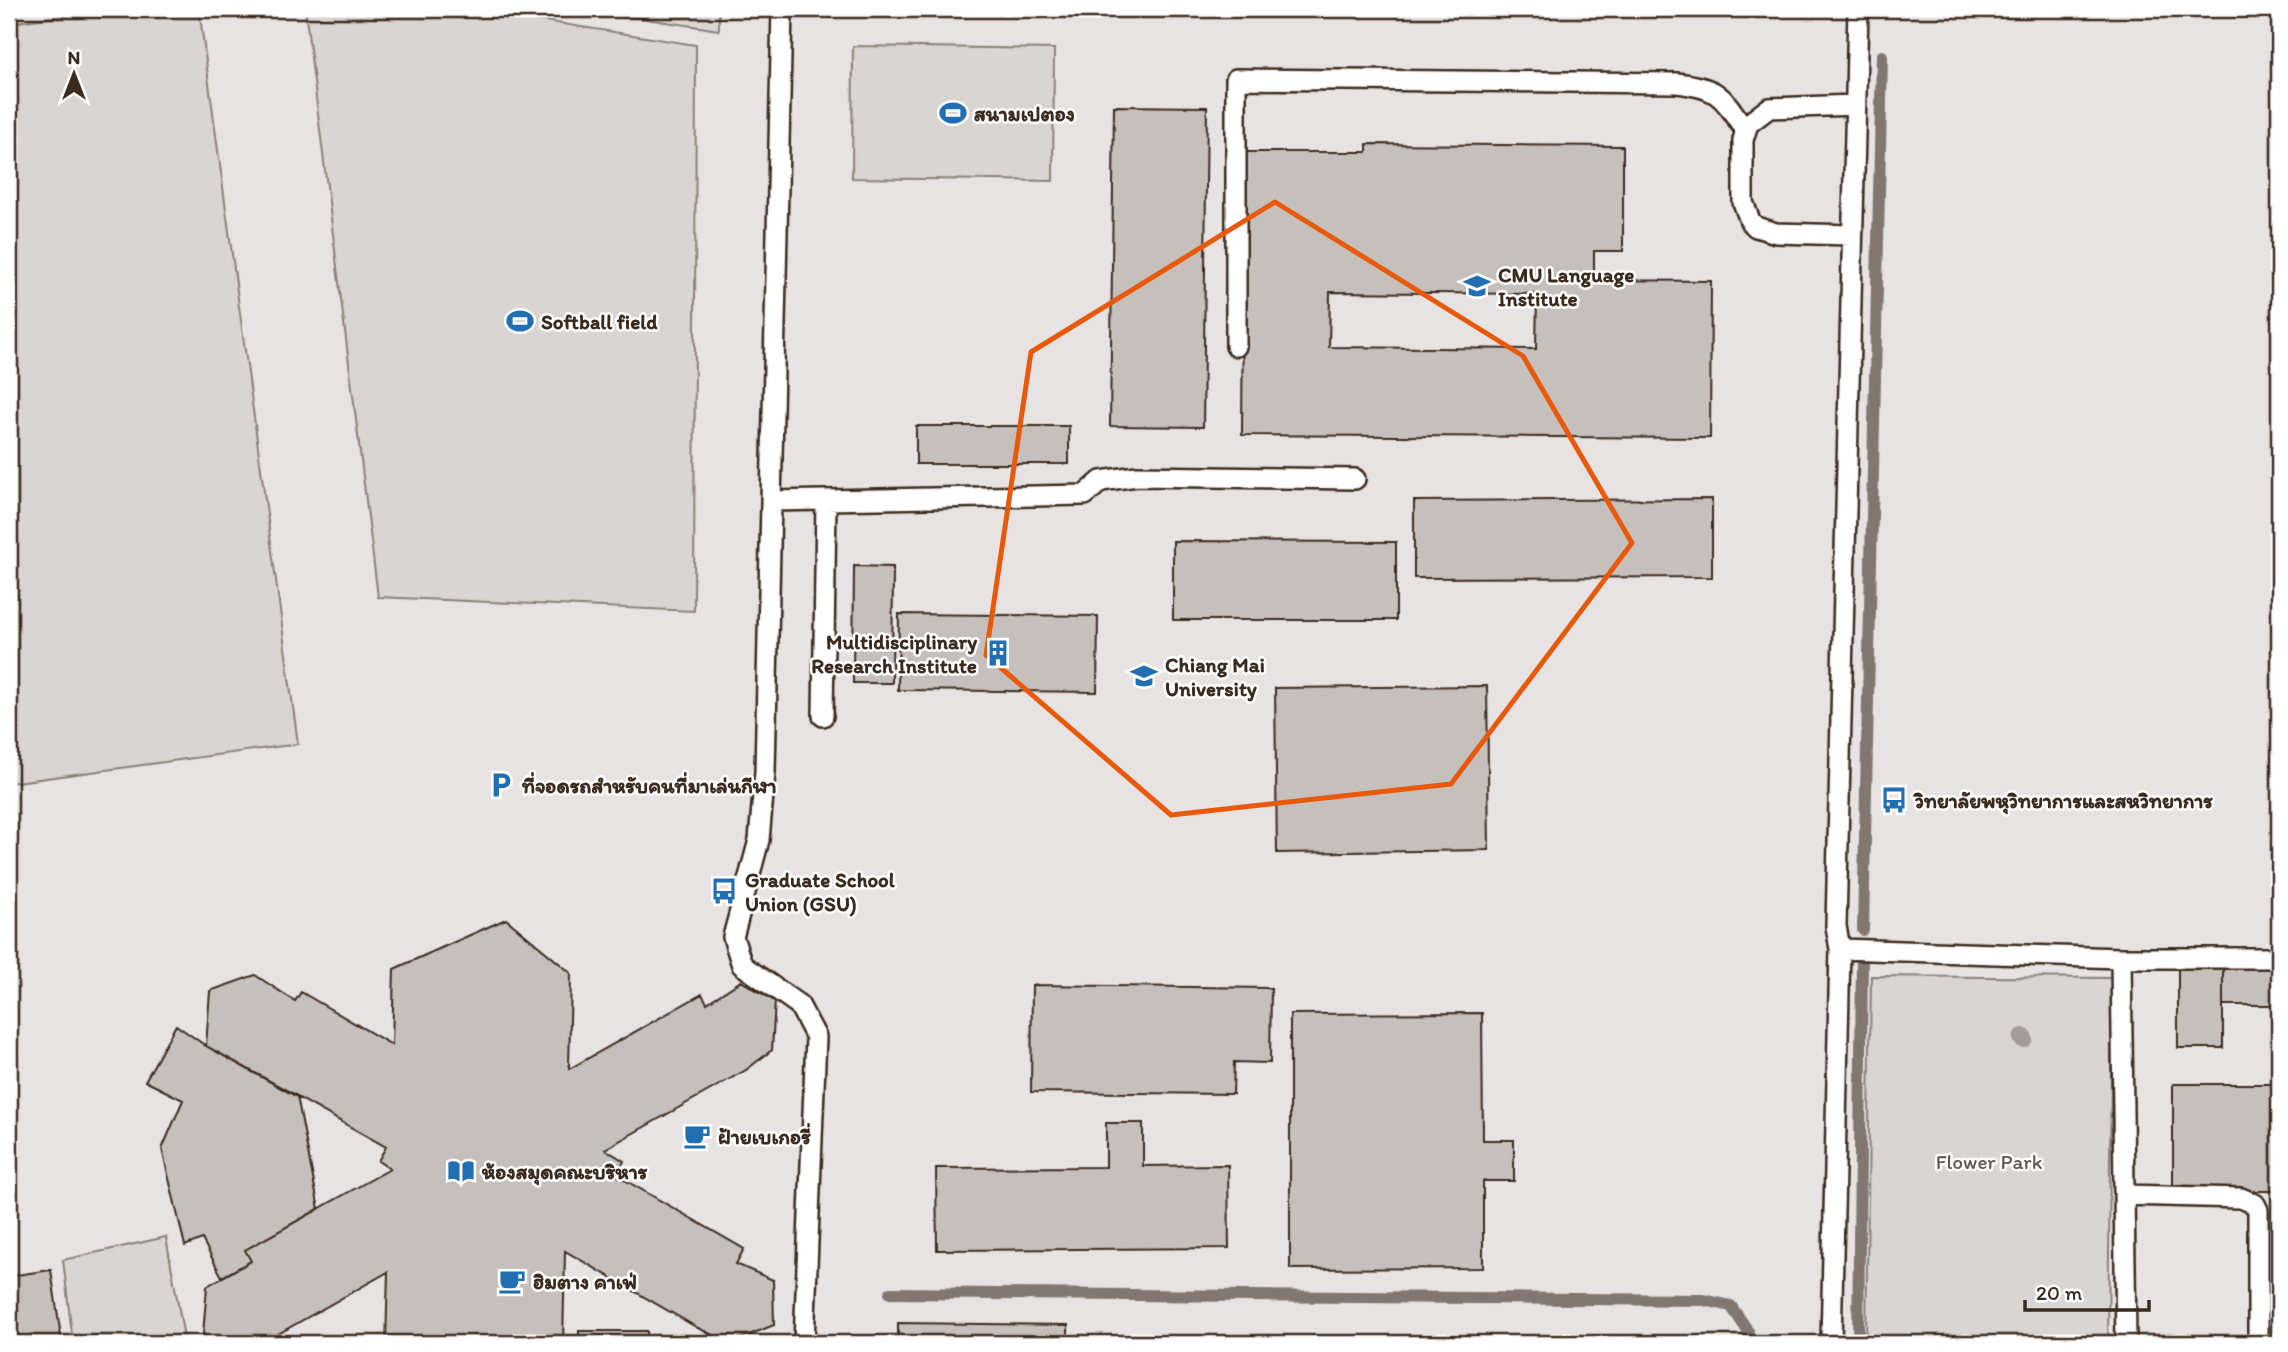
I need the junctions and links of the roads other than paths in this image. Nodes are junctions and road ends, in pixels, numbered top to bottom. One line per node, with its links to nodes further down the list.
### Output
1 (782, 9): 9 (lane)
2 (1858, 9): 3 (lane); 11 (lane)
3 (1855, 105): 4 (lane); 5 (lane)
4 (1745, 130): 5 (lane); 6 (lane)
5 (1852, 235): 11 (lane)
6 (1236, 346)
7 (1355, 479): 8 (lane)
8 (826, 500): 9 (lane); 10 (lane)
9 (771, 501): 15 (lane)
10 (823, 716)
11 (1840, 949): 12 (lane); 16 (lane)
12 (2121, 958): 13 (lane); 14 (lane)
13 (2279, 958)
14 (2124, 1195): 17 (lane); 18 (lane)
15 (804, 1343)
16 (1831, 1343)
17 (2126, 1343)
18 (2258, 1343)

